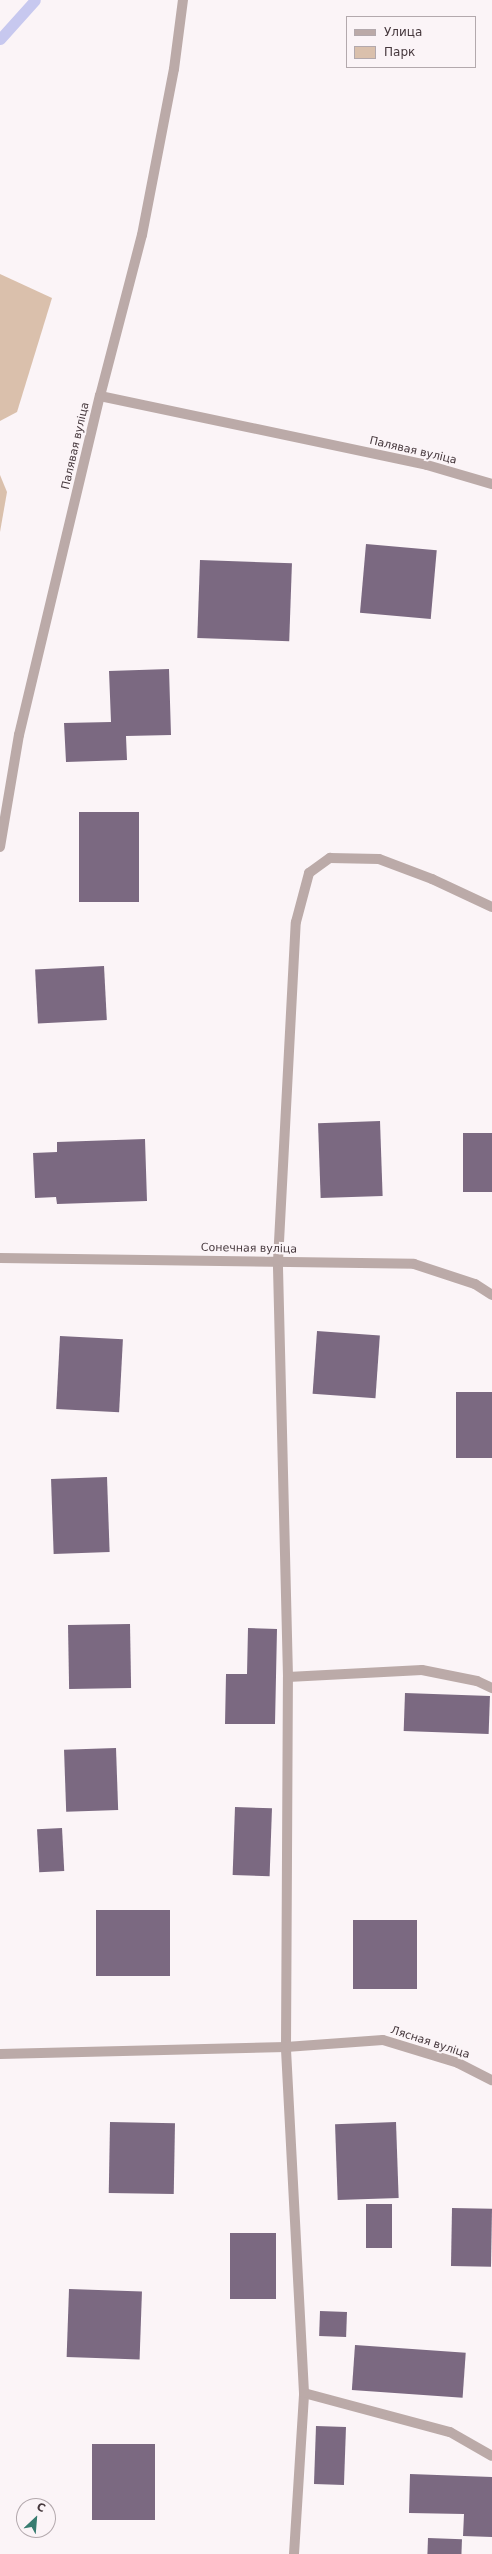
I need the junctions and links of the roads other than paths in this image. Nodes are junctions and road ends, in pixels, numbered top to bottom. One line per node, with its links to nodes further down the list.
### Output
1 (183, 0): 2 (street)
2 (100, 396): 3 (street, Палявая вуліца); 4 (street, Палявая вуліца)
3 (492, 484)
4 (0, 847)
5 (492, 907): 7 (street)
6 (0, 1258): 7 (street, Сонечная вуліца)
7 (278, 1262): 8 (street, Сонечная вуліца); 9 (street)
8 (492, 1295)
9 (288, 1676): 10 (street); 11 (street)
10 (492, 1688)
11 (286, 2047): 12 (street, Лясная вуліца); 13 (street, Лясная вуліца); 14 (street)
12 (0, 2054)
13 (492, 2080)
14 (304, 2393): 15 (street); 16 (street)
15 (492, 2456)
16 (294, 2554)

